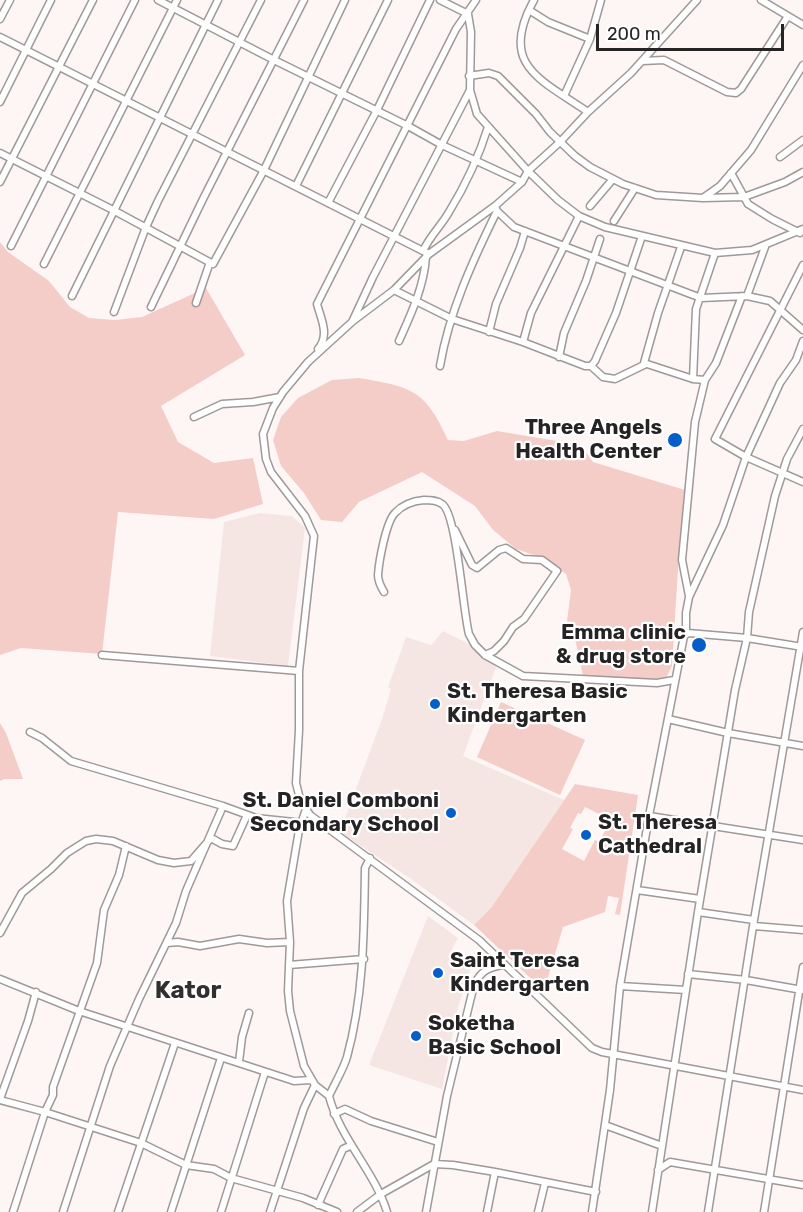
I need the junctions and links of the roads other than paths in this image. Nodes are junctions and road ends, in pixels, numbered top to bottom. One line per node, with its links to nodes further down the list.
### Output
1 (10, 0): 23 (street)
2 (51, 0): 29 (street)
3 (93, 0): 33 (street)
4 (135, 0): 38 (street)
5 (159, 0): 19 (street)
6 (177, 0): 19 (street)
7 (218, 0): 24 (street)
8 (261, 0): 28 (street)
9 (304, 0): 30 (street)
10 (345, 0): 36 (street)
11 (388, 0): 40 (street)
12 (430, 0): 44 (street)
13 (440, 0): 21 (street)
14 (476, 0): 21 (street)
15 (534, 0): 20 (street)
16 (602, 0): 27 (street)
17 (697, 0): 31 (street)
18 (761, 0): 22 (street)
19 (173, 8): 24 (street); 42 (street)
20 (529, 10): 27 (street); 41 (street)
21 (468, 14): 35 (street); 47 (street)
22 (788, 16): 25 (street); 31 (street)
23 (0, 19)
24 (206, 24): 28 (street); 46 (street)
25 (803, 25)
26 (0, 37): 29 (street)
27 (590, 39): 41 (street)
28 (238, 42): 30 (street); 49 (street)
29 (25, 50): 33 (street); 43 (street)
30 (274, 60): 36 (street); 53 (street)
31 (642, 61): 45 (street)
32 (803, 64): 34 (street)
33 (59, 67): 38 (street); 56 (street)
34 (797, 71): 37 (street); 61 (street)
35 (470, 76): 39 (street); 51 (street)
36 (309, 77): 40 (street); 58 (street)
37 (803, 78)
38 (92, 84): 42 (street); 62 (street)
39 (470, 90): 48 (street); 52 (street)
40 (342, 93): 44 (street); 66 (street)
41 (564, 96): 45 (street)
42 (127, 101): 46 (street); 68 (street)
43 (0, 102)
44 (377, 110): 47 (street); 71 (street)
45 (588, 112): 51 (street)
46 (159, 117): 49 (street); 74 (street)
47 (408, 126): 52 (street); 76 (street)
48 (488, 128): 57 (street); 59 (street)
49 (192, 133): 53 (street); 78 (street)
50 (803, 140): 55 (street)
51 (560, 142): 59 (street); 63 (street)
52 (442, 145): 57 (street); 81 (street)
53 (227, 152): 58 (street); 84 (street)
54 (0, 153): 56 (street)
55 (780, 157)
56 (12, 160): 62 (street); 64 (street)
57 (475, 161): 65 (street); 90 (street)
58 (264, 170): 66 (street); 92 (street)
59 (528, 171): 65 (street); 75 (street)
60 (803, 172): 69 (street)
61 (731, 173): 69 (street); 70 (street)
62 (46, 176): 68 (street); 86 (street)
63 (613, 179): 67 (street); 72 (street)
64 (0, 182)
65 (522, 182): 73 (street)
66 (296, 186): 71 (street)
67 (635, 188): 70 (street); 77 (street)
68 (79, 192): 74 (street); 93 (street)
69 (744, 197): 70 (street); 80 (street)
70 (703, 198)
71 (328, 203): 76 (street)
72 (590, 206)
73 (496, 209): 79 (street); 90 (street); 106 (street)
74 (113, 210): 78 (street); 98 (street)
75 (579, 216): 82 (street); 85 (street)
76 (361, 220): 81 (street); 119 (street)
77 (614, 221)
78 (146, 227): 84 (street); 105 (street)
79 (525, 231): 85 (street); 109 (street)
80 (801, 232): 87 (street)
81 (394, 236): 90 (street); 107 (street)
82 (642, 236): 88 (street); 95 (street)
83 (600, 239): 91 (street)
84 (180, 245): 92 (street); 103 (street)
85 (564, 245): 91 (street); 112 (street)
86 (11, 246)
87 (765, 246): 89 (street); 99 (street)
88 (681, 247): 89 (street); 96 (street)
89 (715, 253): 100 (street)
90 (426, 254): 97 (street); 101 (street)
91 (594, 257): 95 (street); 113 (street)
92 (210, 262): 102 (street)
93 (44, 264)
94 (803, 264): 104 (street)
95 (631, 272): 96 (street); 116 (street)
96 (668, 285): 100 (street); 114 (street)
97 (394, 290): 101 (street); 107 (street)
98 (72, 296)
99 (745, 296): 100 (street); 104 (street); 118 (street)
100 (701, 298): 117 (street)
101 (416, 302): 106 (street); 110 (street)
102 (196, 303)
103 (151, 307)
104 (779, 310): 108 (street); 122 (street)
105 (114, 312)
106 (452, 319): 109 (street); 115 (street)
107 (353, 321): 119 (street)
108 (803, 330)
109 (489, 332): 112 (street)
110 (399, 340)
111 (803, 341): 122 (street)
112 (523, 342): 113 (street)
113 (559, 357): 116 (street)
114 (646, 364): 116 (street); 117 (street)
115 (440, 366)
116 (591, 366)
117 (693, 379): 118 (street)
118 (705, 380): 127 (street)
119 (279, 398): 120 (street); 134 (street)
120 (195, 417)
121 (803, 429): 123 (street)
122 (746, 457): 123 (street); 127 (street)
123 (783, 472): 124 (street); 130 (street)
124 (803, 482)
125 (450, 519): 126 (street); 133 (street); 133 (street)
126 (384, 592)
127 (689, 597): 129 (street)
128 (803, 632): 131 (street)
129 (686, 634): 130 (street); 135 (street)
130 (747, 638): 131 (street); 138 (street)
131 (802, 647): 139 (street)
132 (102, 655): 134 (street)
133 (485, 655): 135 (street)
134 (299, 671): 142 (street)
135 (674, 680): 136 (street)
136 (668, 719): 138 (street); 144 (street)
137 (30, 732): 141 (street)
138 (728, 732): 139 (street); 147 (street)
139 (784, 742): 140 (street); 148 (street)
140 (803, 746)
141 (224, 806): 143 (street); 149 (street)
142 (306, 809): 145 (street); 146 (street)
143 (247, 815): 145 (street); 149 (street)
144 (649, 816): 147 (street); 153 (street)
145 (300, 824): 146 (street); 159 (street)
146 (323, 825): 152 (street)
147 (713, 827): 148 (street); 154 (street)
148 (769, 835): 150 (street); 156 (street)
149 (211, 838): 151 (street); 160 (street)
150 (803, 840)
151 (126, 846): 158 (street); 172 (street)
152 (370, 858): 161 (street); 163 (street)
153 (637, 890): 154 (street); 168 (street)
154 (700, 899): 155 (street)
155 (698, 912): 156 (street); 165 (street)
156 (754, 923): 157 (street); 167 (street)
157 (803, 930)
158 (0, 933)
159 (290, 942): 160 (street); 162 (street)
160 (167, 943): 174 (street)
161 (364, 959): 162 (street); 185 (street)
162 (289, 965): 182 (street)
163 (504, 965): 176 (street); 191 (street)
164 (803, 967): 170 (street)
165 (688, 974): 167 (street); 169 (street)
166 (0, 979): 171 (street)
167 (746, 980): 170 (street); 181 (street)
168 (620, 986): 169 (street); 176 (street)
169 (686, 990): 179 (street)
170 (801, 990): 183 (street)
171 (36, 992): 172 (street); 186 (street)
172 (79, 1011): 174 (street); 187 (street)
173 (249, 1013): 178 (street)
174 (128, 1027): 175 (street); 190 (street)
175 (175, 1043): 177 (street); 192 (street)
176 (613, 1055): 179 (street); 189 (street)
177 (221, 1058): 178 (street); 196 (street)
178 (239, 1062): 180 (street)
179 (674, 1067): 181 (street); 194 (street)
180 (265, 1072): 182 (street); 201 (street)
181 (730, 1077): 183 (street); 199 (street)
182 (313, 1082): 185 (street); 205 (street)
183 (784, 1087): 184 (street); 202 (street)
184 (803, 1090)
185 (329, 1096): 188 (street)
186 (0, 1099): 187 (street)
187 (45, 1112): 190 (street); 210 (street)
188 (334, 1114): 191 (street); 193 (street)
189 (605, 1125): 194 (street); 206 (street)
190 (90, 1127): 192 (street); 211 (street)
191 (438, 1142): 197 (street)
192 (141, 1143): 196 (street); 212 (street)
193 (350, 1146): 207 (street); 208 (street)
194 (662, 1149): 195 (street); 198 (street)
195 (670, 1162): 198 (street); 199 (street)
196 (186, 1164): 201 (street); 213 (street)
197 (434, 1164): 200 (street); 207 (street); 219 (street)
198 (658, 1170): 223 (street)
199 (715, 1170): 202 (street); 224 (street)
200 (495, 1172): 203 (street); 220 (street)
201 (231, 1178): 205 (street); 214 (street)
202 (770, 1178): 204 (street); 225 (street)
203 (544, 1183): 206 (street); 221 (street)
204 (803, 1185)
205 (277, 1190): 208 (street); 215 (street)
206 (596, 1192): 222 (street)
207 (381, 1194): 209 (street); 218 (street)
208 (318, 1205): 216 (street)
209 (365, 1209): 217 (street)
210 (13, 1212)
211 (63, 1212)
212 (118, 1212)
213 (171, 1212)
214 (220, 1212)
215 (270, 1212)
216 (337, 1212)
217 (357, 1212)
218 (387, 1212)
219 (426, 1212)
220 (487, 1212)
221 (538, 1212)
222 (592, 1212)
223 (651, 1212)
224 (708, 1212)
225 (764, 1212)

